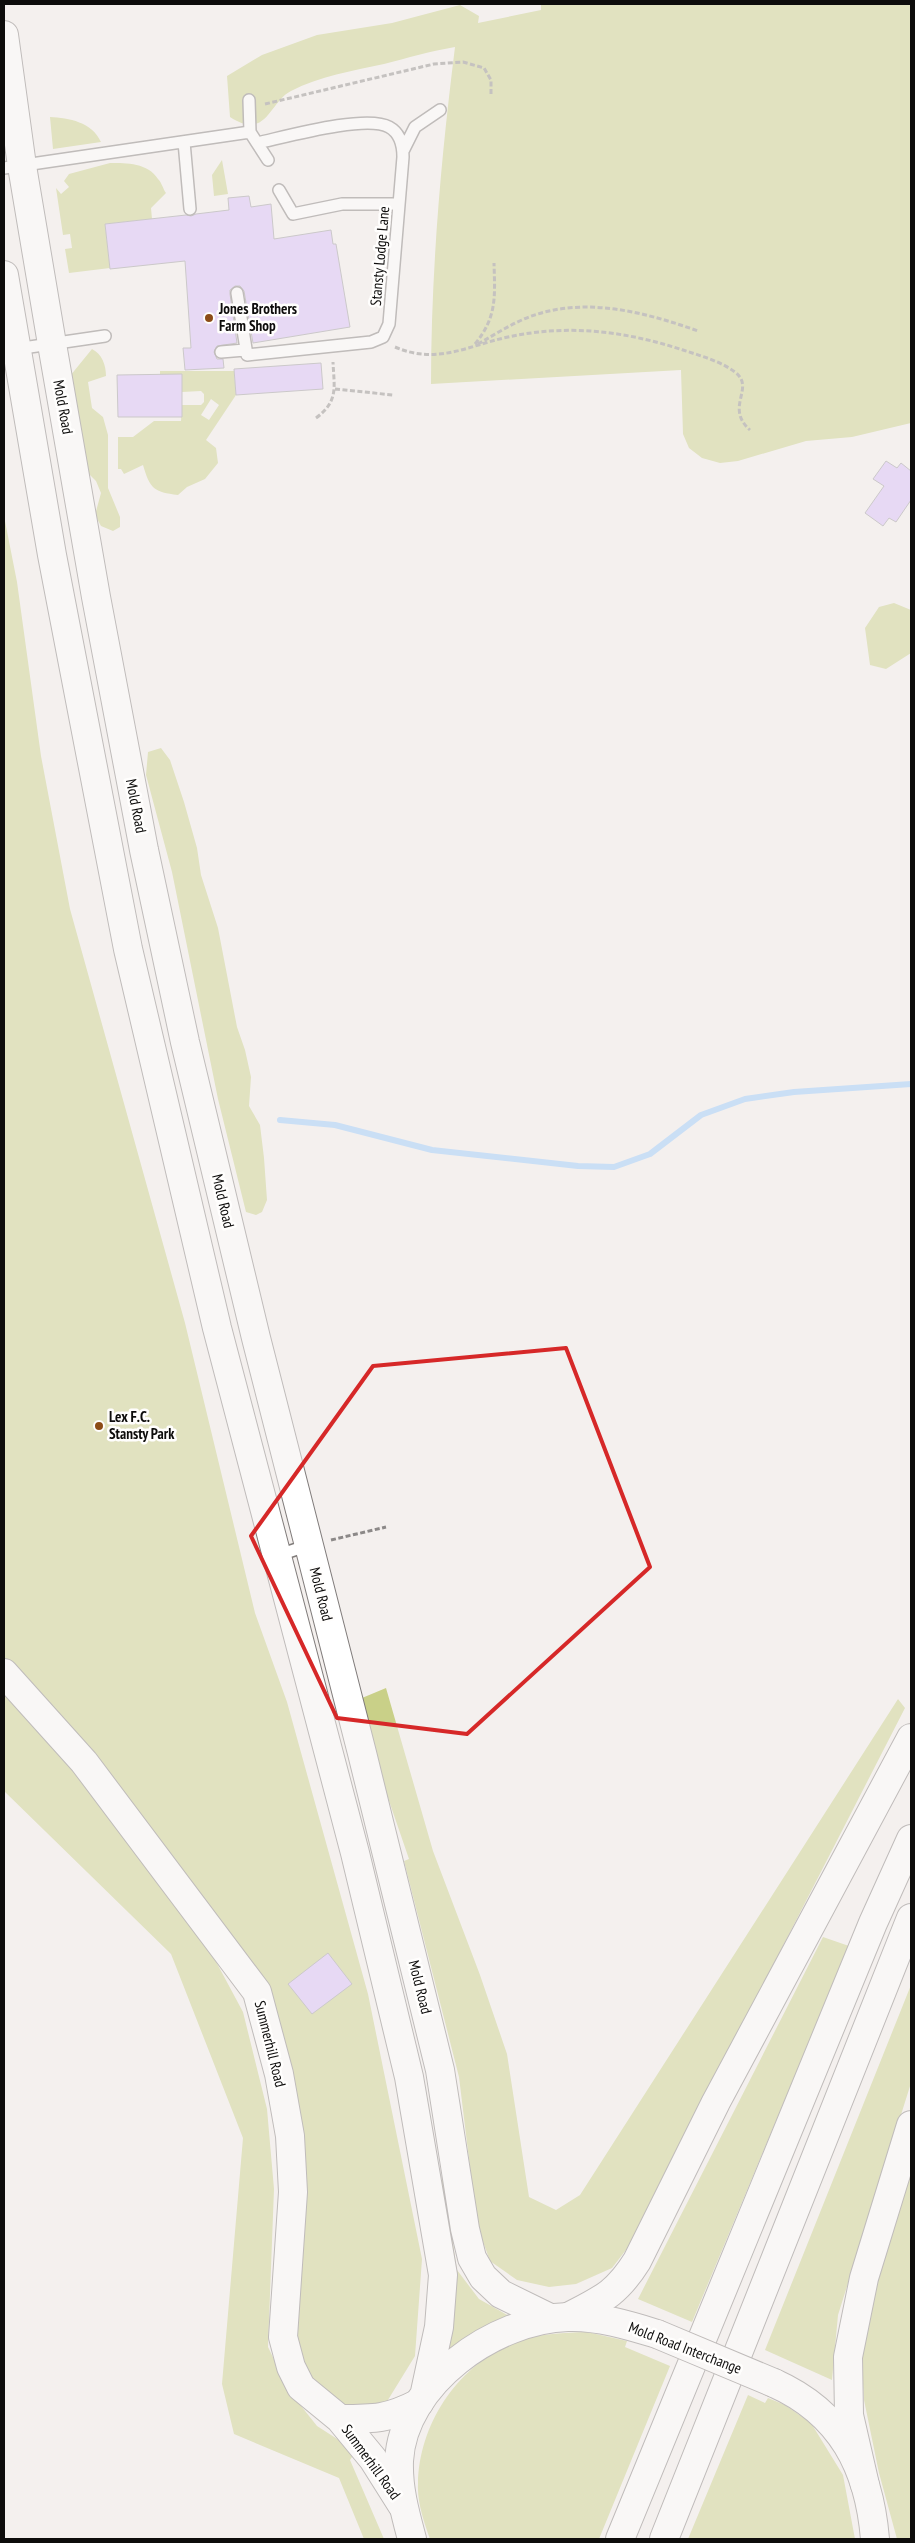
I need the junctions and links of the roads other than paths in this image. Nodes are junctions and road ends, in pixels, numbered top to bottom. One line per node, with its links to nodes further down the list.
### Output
1 (4, 35): 9 (main road, Mold Road)
2 (249, 104): 4 (lane)
3 (440, 110): 7 (lane)
4 (250, 132): 5 (lane); 6 (lane)
5 (184, 142): 9 (lane); 12 (lane)
6 (257, 143): 7 (lane); 8 (lane)
7 (403, 151): 11 (lane, Stansty Lodge Lane)
8 (268, 160)
9 (13, 167): 16 (main road, Mold Road)
10 (279, 190): 11 (lane)
11 (399, 204): 18 (lane, Stansty Lodge Lane)
12 (190, 209)
13 (4, 275): 17 (main road, Mold Road)
14 (237, 293): 18 (lane)
15 (105, 336): 16 (lane)
16 (52, 344): 17 (lane); 20 (main road, Mold Road)
17 (16, 349): 21 (main road, Mold Road)
18 (245, 350): 19 (lane)
19 (221, 352)
20 (309, 1546): 21 (lane); 27 (main road, Mold Road)
21 (276, 1556): 28 (main road, Mold Road)
22 (4, 1673): 29 (main road, Summerhill Road)
23 (911, 1738): 27 (main road)
24 (911, 1838): 33 (main road)
25 (911, 1918): 34 (main road)
26 (911, 2125): 30 (main road)
27 (560, 2317): 28 (main road, Mold Road Interchange); 30 (main road, Mold Road Interchange, bridge)
28 (422, 2397): 29 (main road, Summerhill Road); 31 (main road, Mold Road Interchange)
29 (340, 2419): 31 (main road, Summerhill Road)
30 (865, 2485): 35 (main road, Mold Road Interchange)
31 (402, 2505): 32 (main road, Mold Road Interchange)
32 (412, 2539)
33 (620, 2539)
34 (664, 2539)
35 (875, 2539)

